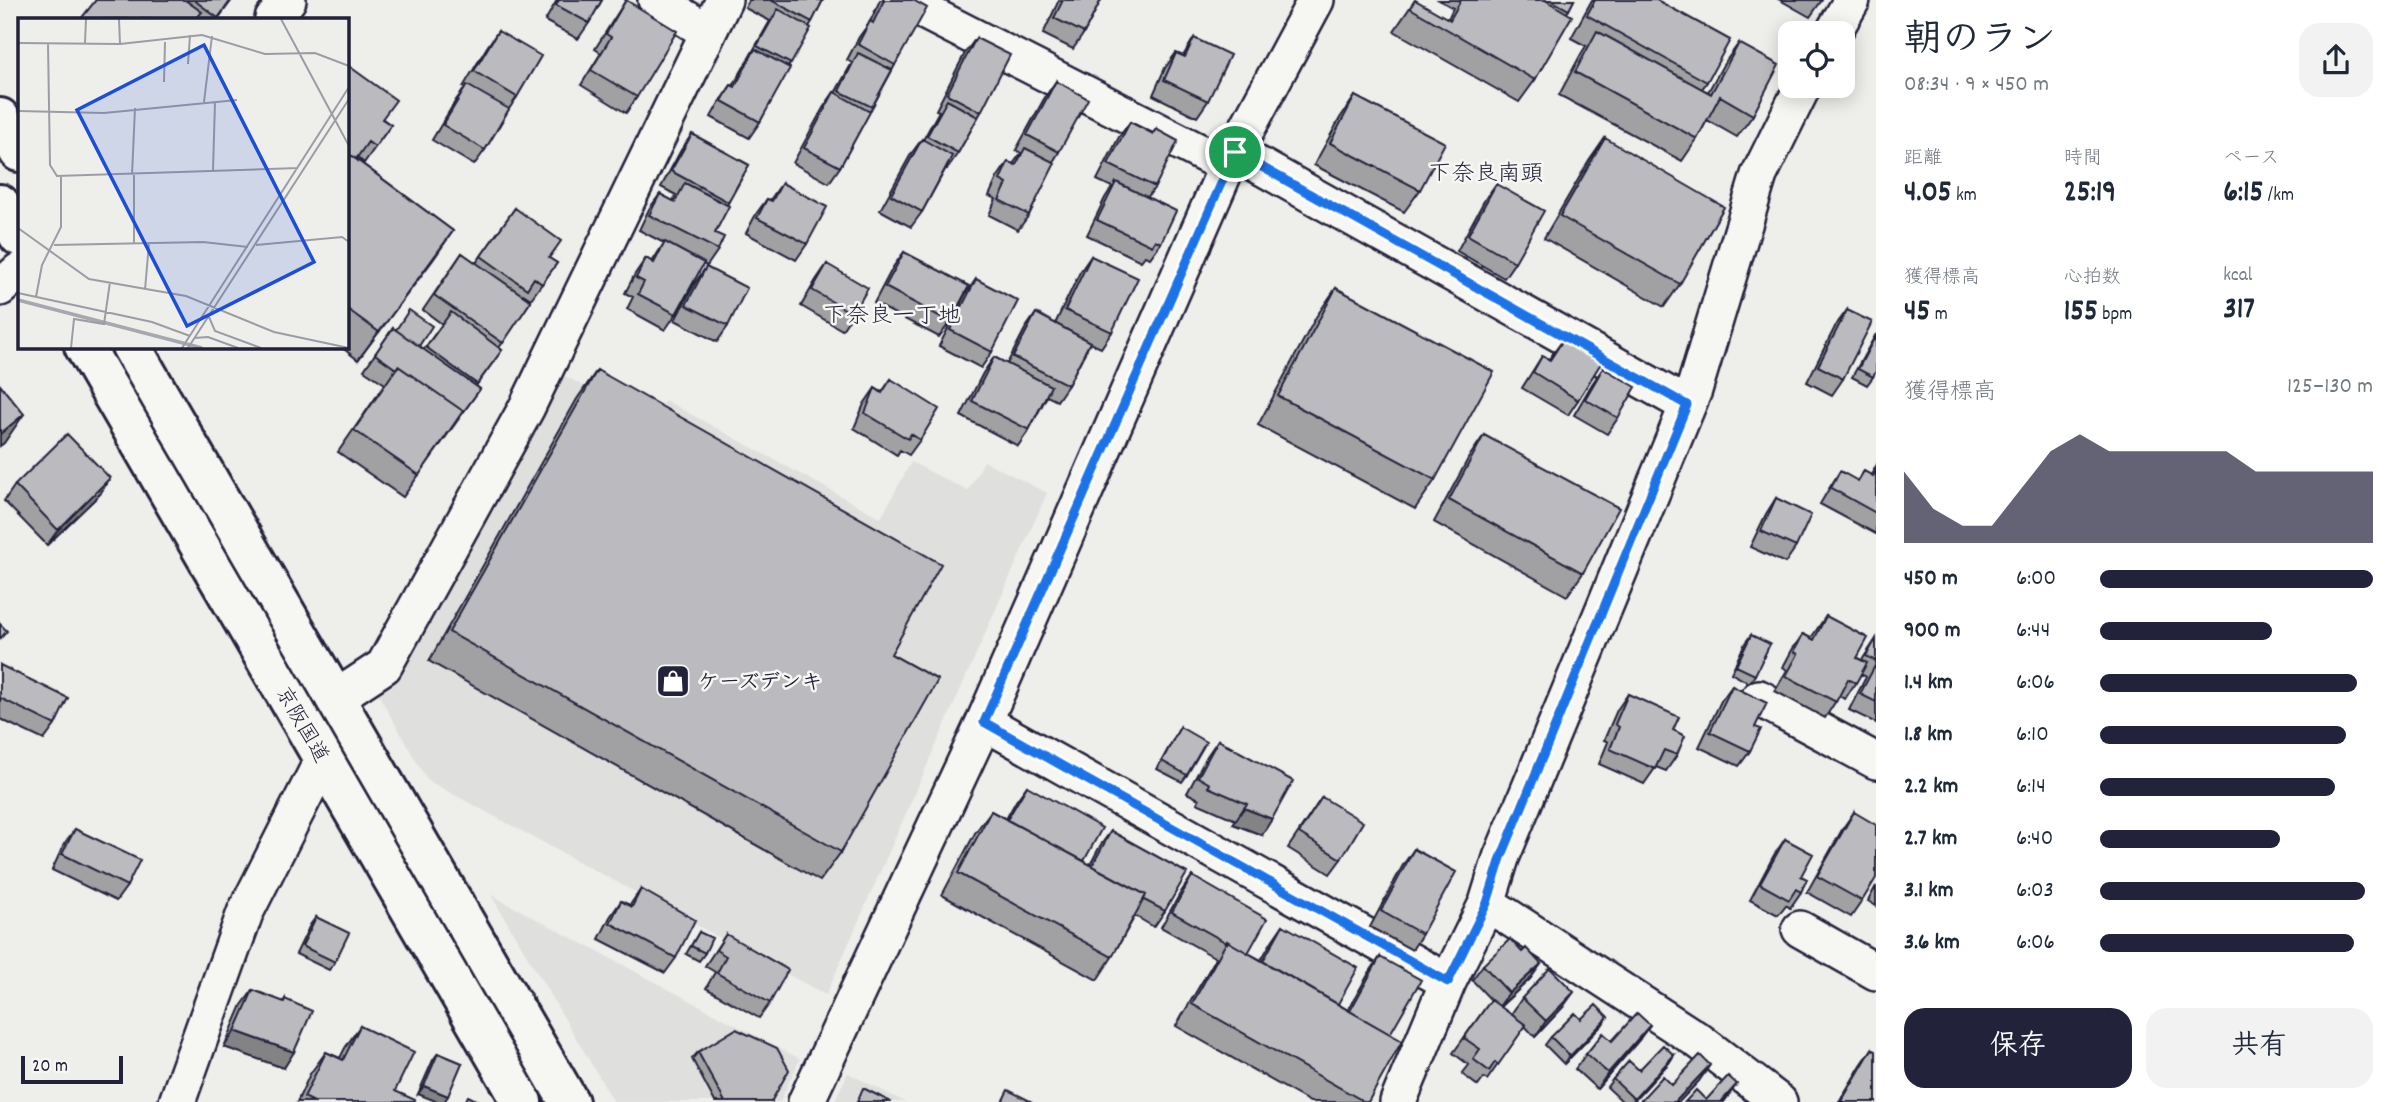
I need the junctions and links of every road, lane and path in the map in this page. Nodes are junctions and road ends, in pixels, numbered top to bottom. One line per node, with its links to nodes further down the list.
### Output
1 (288, 0): 7 (street)
2 (656, 0): 9 (street)
3 (724, 0): 9 (street)
4 (902, 0): 13 (street)
5 (1316, 0): 13 (street)
6 (1852, 0): 8 (street)
7 (274, 18)
8 (1840, 21)
9 (708, 32): 22 (street)
10 (1797, 98): 20 (street)
11 (0, 118): 12 (highway)
12 (18, 150)
13 (1231, 159): 20 (street); 23 (street)
14 (0, 204): 15 (highway)
15 (18, 234)
16 (18, 272): 17 (street)
17 (0, 288)
18 (85, 348): 24 (highway, 京阪国道)
19 (132, 348): 22 (highway, 京阪国道)
20 (1687, 405): 26 (street)
21 (1759, 698): 25 (street)
22 (334, 699): 32 (highway, 京阪国道)
23 (984, 722): 29 (street); 33 (street)
24 (323, 759): 30 (street); 31 (highway, 京阪国道)
25 (1876, 761)
26 (1487, 903): 29 (street); 35 (street)
27 (1800, 929): 28 (street)
28 (1876, 972)
29 (1448, 982): 34 (street)
30 (177, 1102)
31 (522, 1102)
32 (569, 1102)
33 (806, 1102)
34 (1398, 1102)
35 (1779, 1102)

